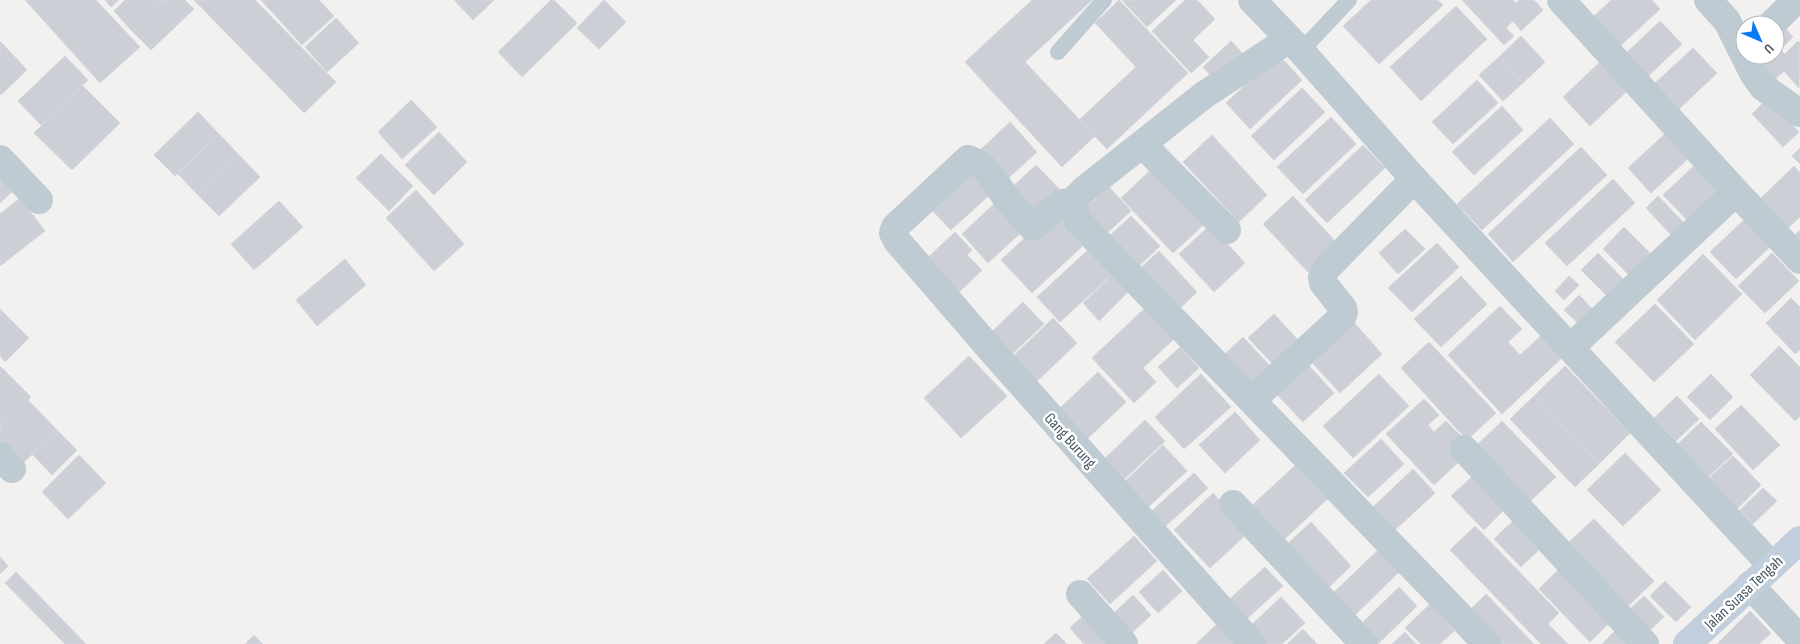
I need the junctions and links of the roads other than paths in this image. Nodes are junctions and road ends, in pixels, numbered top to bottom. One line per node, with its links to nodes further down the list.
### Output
1 (1104, 0): 10 (lane)
2 (1252, 0): 9 (street)
3 (1349, 0): 9 (lane)
4 (1561, 0): 16 (street)
5 (1708, 0): 8 (street)
6 (1796, 0): 7 (street)
7 (1781, 15)
8 (1735, 34)
9 (1295, 45): 13 (street); 15 (street)
10 (1058, 52)
11 (1749, 65): 12 (street)
12 (1800, 113)
13 (1142, 144): 18 (street); 19 (street)
14 (0, 160): 17 (street)
15 (1414, 178): 21 (street); 22 (street)
16 (1736, 192): 20 (street); 21 (street)
17 (39, 200)
18 (1072, 202): 22 (street); 31 (street, Gang Burung)
19 (1227, 230)
20 (1800, 260)
21 (1571, 347): 26 (street)
22 (1252, 400): 33 (street)
23 (1464, 449): 34 (street)
24 (1233, 504): 32 (street)
25 (1800, 540): 26 (street, Jalan Suasa Tengah)
26 (1772, 566): 27 (street, Jalan Suasa Tengah)
27 (1750, 585): 29 (street); 35 (street, Jalan Suasa Tengah)
28 (1080, 594): 30 (street)
29 (1800, 639)
30 (1124, 644)
31 (1252, 644)
32 (1364, 644)
33 (1488, 644)
34 (1645, 644)
35 (1687, 644)

